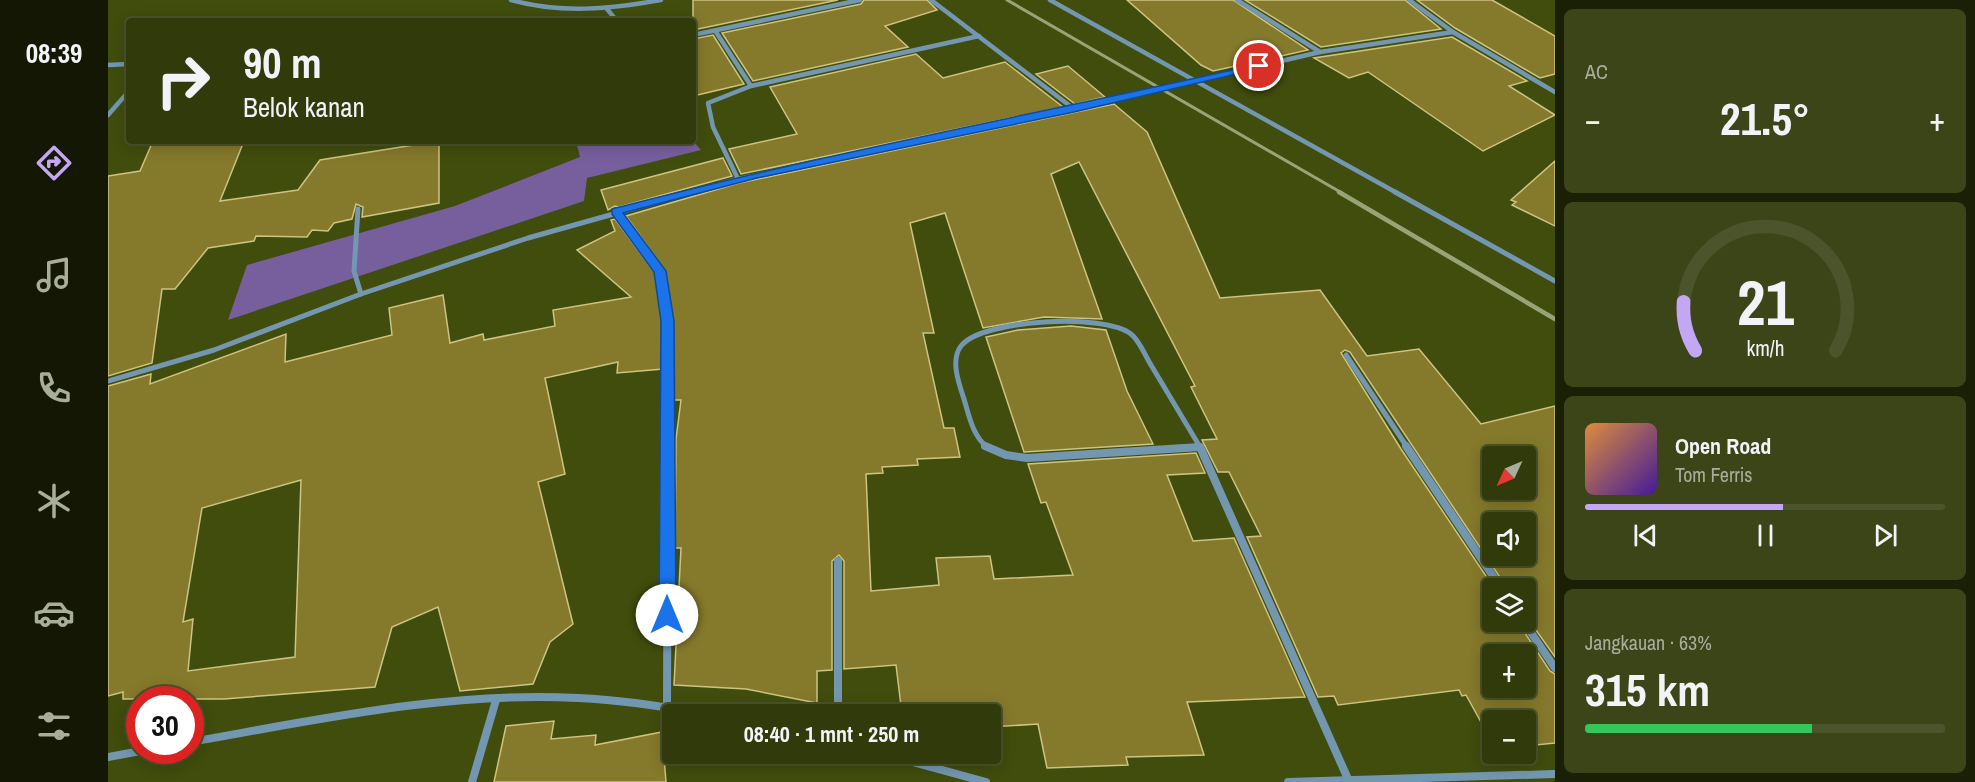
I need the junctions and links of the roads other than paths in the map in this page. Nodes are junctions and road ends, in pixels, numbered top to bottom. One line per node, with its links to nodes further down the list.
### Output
1 (511, 0): 8 (street)
2 (661, 0): 8 (street)
3 (860, 0): 10 (street)
4 (931, 0): 13 (street)
5 (1050, 0): 17 (street)
6 (1237, 0): 14 (street)
7 (1409, 0): 11 (street)
8 (607, 9): 9 (street)
9 (614, 18)
10 (716, 32): 12 (street); 18 (street)
11 (1453, 32): 14 (street); 19 (street)
12 (696, 35)
13 (979, 36): 18 (street); 21 (street)
14 (1320, 52): 17 (street)
15 (126, 64): 16 (street)
16 (108, 65)
17 (1198, 81): 21 (street); 26 (street)
18 (751, 86): 23 (street)
19 (1555, 92)
20 (126, 94): 22 (street)
21 (1074, 109): 23 (street)
22 (108, 115)
23 (738, 179): 25 (street)
24 (358, 209): 27 (street)
25 (616, 211): 27 (street); 36 (street)
26 (1555, 281)
27 (361, 294): 29 (street)
28 (1346, 355): 32 (street)
29 (108, 381)
30 (1200, 447): 30 (street); 44 (street)
31 (838, 561): 37 (street)
32 (1494, 578)
33 (1530, 632): 34 (street)
34 (1555, 668)
35 (496, 700): 38 (street); 39 (street); 46 (street)
36 (667, 704)
37 (838, 704)
38 (662, 705)
39 (204, 740)
40 (126, 753): 41 (street)
41 (108, 756)
42 (914, 764): 47 (street)
43 (1555, 774): 45 (street)
44 (1348, 779): 45 (street); 48 (street)
45 (1471, 780)
46 (472, 782)
47 (986, 782)
48 (1288, 782)

